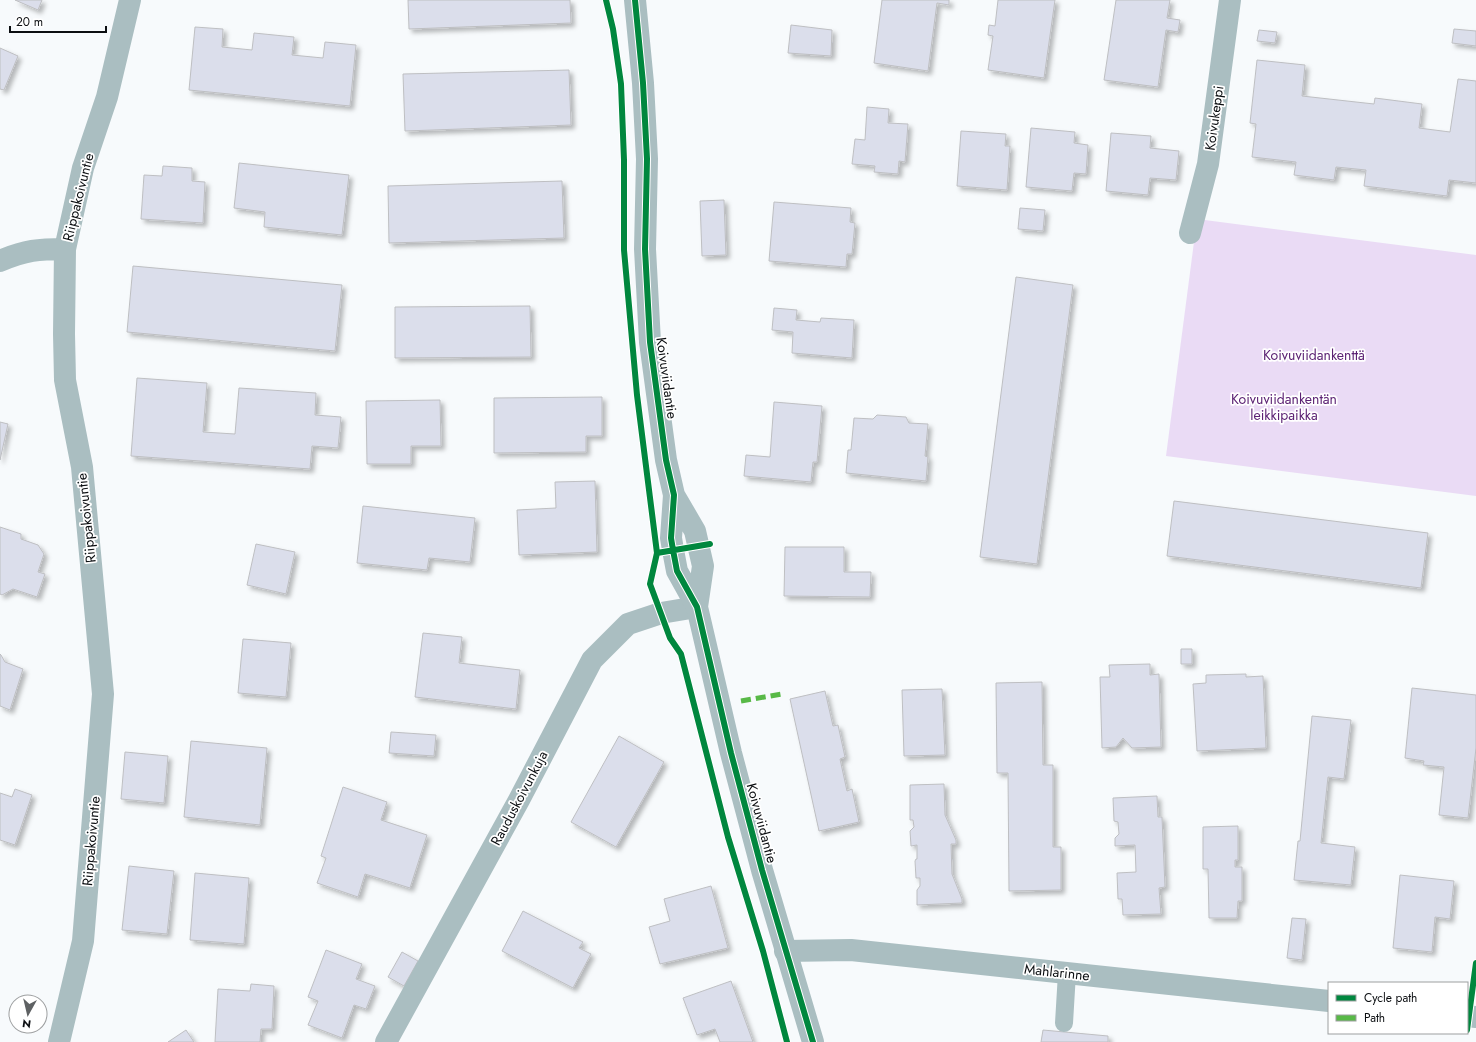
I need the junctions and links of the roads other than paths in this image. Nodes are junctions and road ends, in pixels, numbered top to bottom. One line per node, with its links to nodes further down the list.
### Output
1 (130, 0): 5 (street, Riippakoivuntie)
2 (635, 0): 7 (street, Koivuviidantie)
3 (1230, 0): 4 (street, Koivukeppi)
4 (1190, 233)
5 (66, 249): 6 (street); 12 (street, Riippakoivuntie)
6 (0, 261)
7 (697, 607): 8 (street, Koivuviidantie); 13 (street, Rauduskoivunkuja)
8 (785, 951): 9 (street, Mahlarinne); 14 (street, Koivuviidantie)
9 (1067, 973): 10 (street, Mahlarinne); 11 (lane)
10 (1328, 1001)
11 (1064, 1023)
12 (60, 1042)
13 (386, 1042)
14 (813, 1042)

